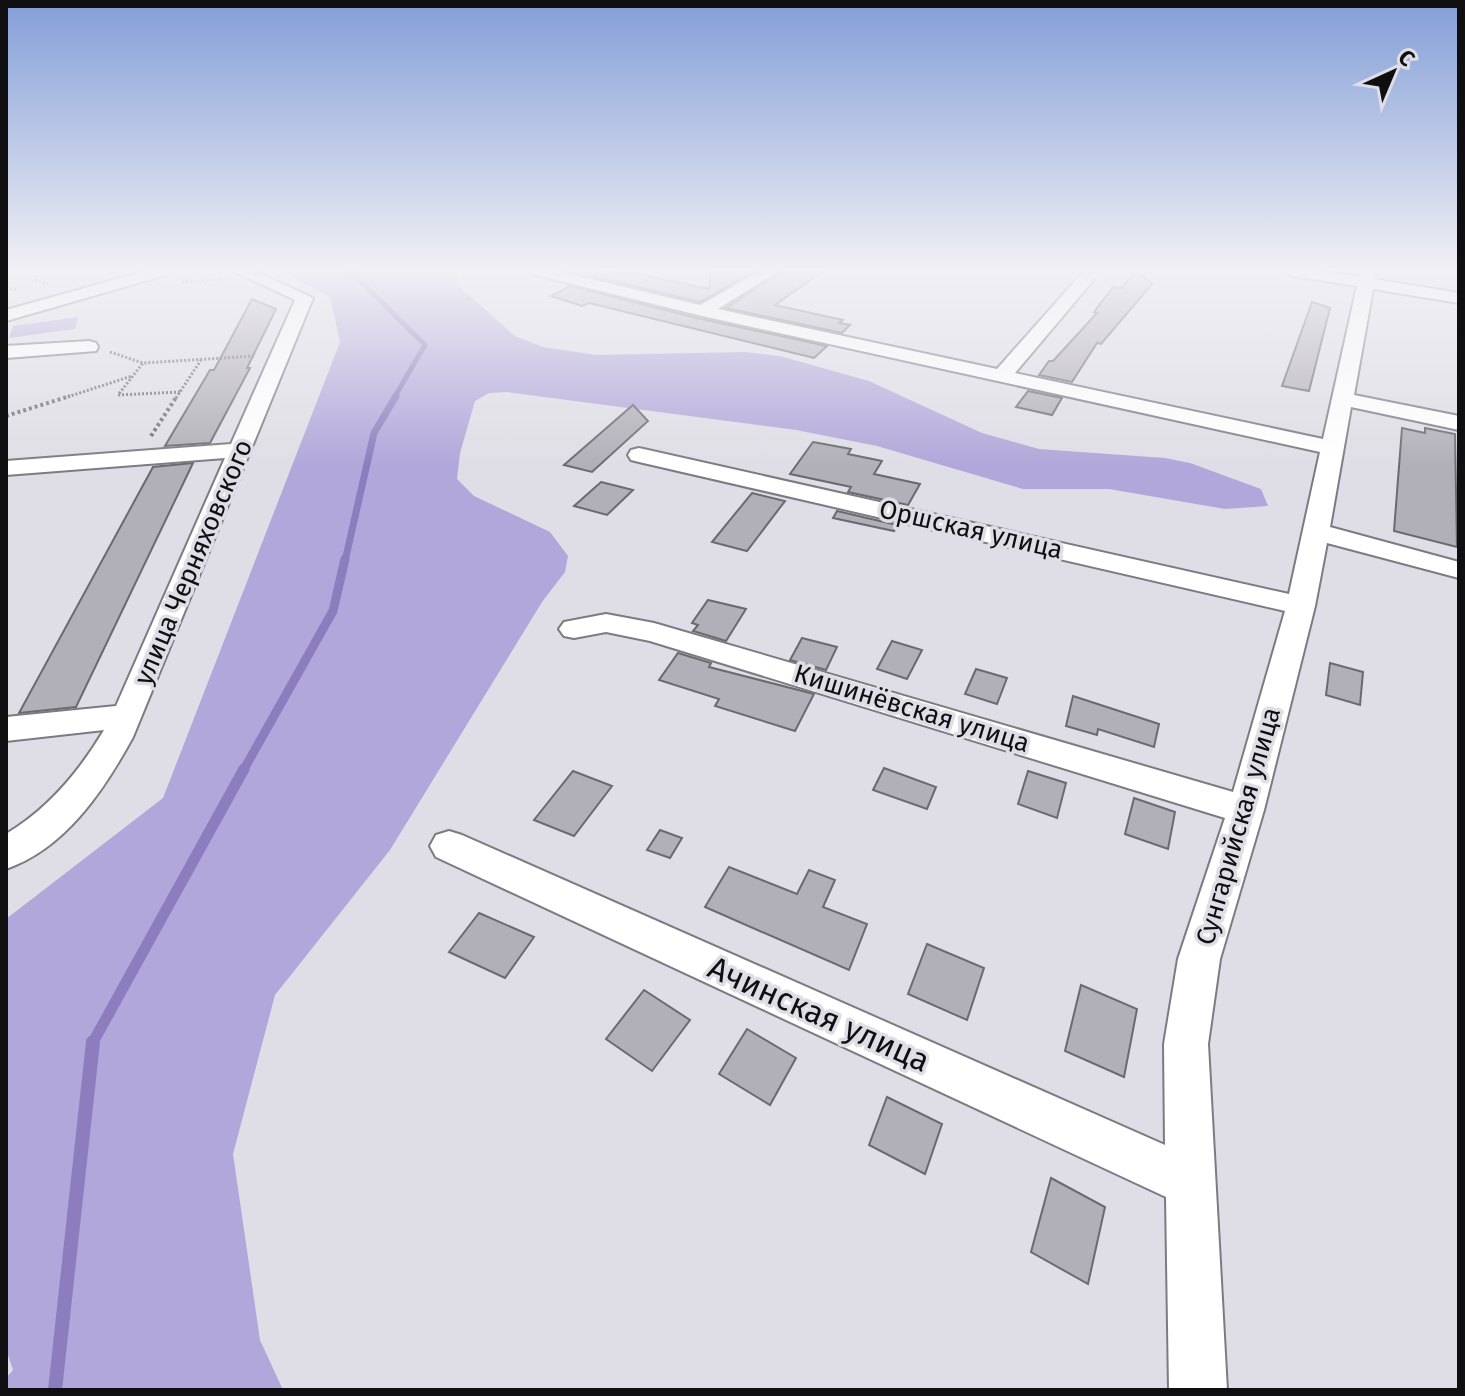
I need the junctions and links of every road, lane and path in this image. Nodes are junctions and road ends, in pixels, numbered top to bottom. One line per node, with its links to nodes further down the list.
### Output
1 (288, 336): 17 (street, улица Черняховского)
2 (818, 336): 10 (street)
3 (1037, 336): 10 (street)
4 (1355, 336): 12 (street, Сунгарийская улица)
5 (89, 347): 6 (street)
6 (6, 352)
7 (266, 355): 8 (path)
8 (201, 360): 9 (path); 11 (path)
9 (133, 376): 11 (path); 13 (path)
10 (1002, 376): 16 (street)
11 (180, 392): 15 (path)
12 (1343, 399): 14 (street); 16 (street, Сунгарийская улица)
13 (6, 416)
14 (1459, 423)
15 (148, 441)
16 (1333, 448): 20 (street, Сунгарийская улица)
17 (240, 450): 19 (street); 24 (street, улица Черняховского)
18 (639, 455): 22 (street, Оршская улица)
19 (10, 468)
20 (1317, 532): 21 (street); 22 (street, Сунгарийская улица)
21 (1459, 570)
22 (1301, 606): 26 (street, Сунгарийская улица)
23 (574, 629): 26 (street, Кишинёвская улица)
24 (128, 716): 25 (street); 28 (street, улица Черняховского)
25 (6, 729)
26 (1246, 810): 29 (street, Сунгарийская улица)
27 (449, 846): 29 (street, Ачинская улица)
28 (6, 853)
29 (1190, 1182): 30 (street, Сунгарийская улица)
30 (1198, 1390)

